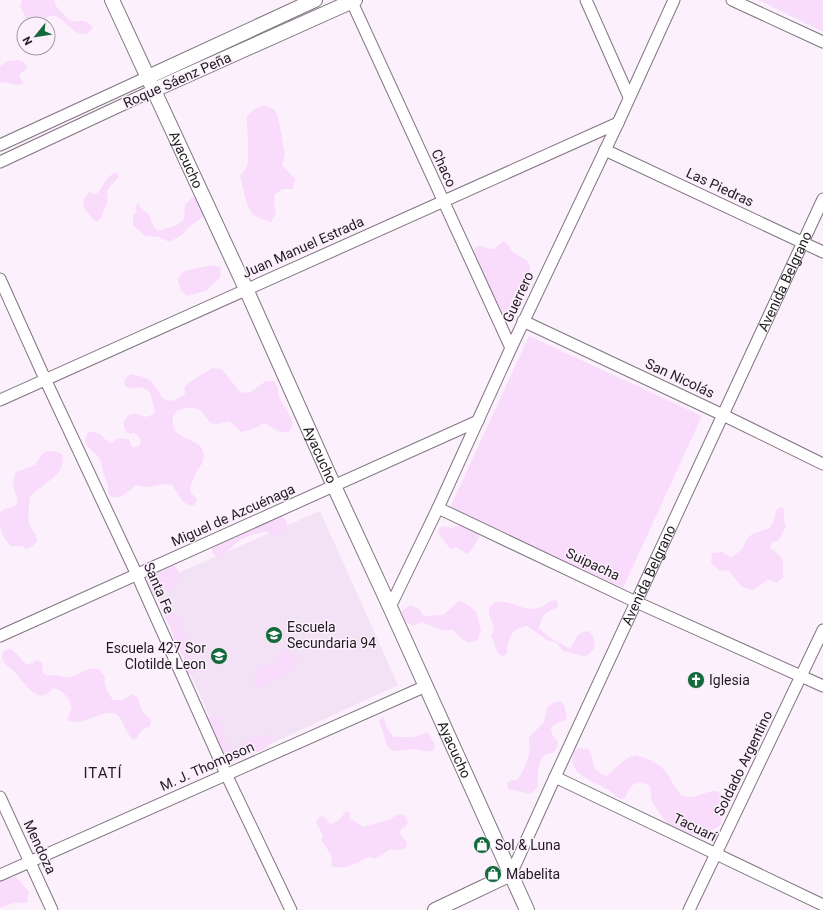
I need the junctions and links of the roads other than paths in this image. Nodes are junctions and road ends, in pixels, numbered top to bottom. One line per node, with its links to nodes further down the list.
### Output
1 (112, 0): 8 (street, Ayacucho)
2 (315, 0): 8 (street, Roque Sáenz Peña)
3 (352, 0): 9 (street, Roque Sáenz Peña); 16 (street, Chaco)
4 (586, 0): 10 (street)
5 (674, 0): 10 (street, Guerrero)
6 (732, 0): 7 (street)
7 (823, 42)
8 (148, 77): 9 (street, Ayacucho); 12 (street, Roque Sáenz Peña)
9 (154, 90): 14 (street, Roque Sáenz Peña); 20 (street, Ayacucho)
10 (629, 97): 11 (street, Guerrero)
11 (618, 122): 13 (street, Guerrero); 16 (street, Juan Manuel Estrada)
12 (0, 145)
13 (605, 150): 17 (street, Las Piedras); 21 (street, Guerrero)
14 (0, 162)
15 (823, 199): 17 (street, Avenida Belgrano)
16 (443, 201): 20 (street, Juan Manuel Estrada); 22 (street, Chaco)
17 (803, 242): 18 (street, Las Piedras); 25 (street, Avenida Belgrano)
18 (823, 252)
19 (0, 279): 23 (street, Santa Fe)
20 (246, 289): 23 (street, Juan Manuel Estrada); 28 (street, Ayacucho)
21 (523, 321): 22 (street, Guerrero); 25 (street, San Nicolás)
22 (511, 348): 26 (street, Guerrero)
23 (45, 379): 24 (street, Juan Manuel Estrada); 30 (street, Santa Fe)
24 (0, 400)
25 (723, 415): 27 (street, San Nicolás); 31 (street, Avenida Belgrano)
26 (478, 421): 28 (street, Miguel de Azcuénaga); 29 (street, Guerrero)
27 (823, 464)
28 (334, 486): 30 (street, Miguel de Azcuénaga); 32 (street, Ayacucho)
29 (438, 508): 31 (street, Suipacha); 32 (street, Guerrero)
30 (137, 575): 34 (street, Miguel de Azcuénaga); 38 (street, Santa Fe)
31 (636, 602): 35 (street, Suipacha); 39 (street, Avenida Belgrano)
32 (390, 607): 36 (street, Ayacucho)
33 (823, 630): 35 (street, Soldado Argentino)
34 (0, 636)
35 (801, 676): 37 (street, Suipacha); 41 (street, Soldado Argentino)
36 (426, 686): 38 (street, M. J. Thompson); 43 (street, Ayacucho)
37 (823, 686)
38 (226, 774): 42 (street, M. J. Thompson); 47 (street, Santa Fe)
39 (555, 776): 41 (street, Tacuarí); 43 (street, Avenida Belgrano)
40 (0, 797): 42 (street, Mendoza)
41 (716, 854): 45 (street, Tacuarí); 50 (street, Soldado Argentino)
42 (30, 861): 44 (street, M. J. Thompson); 46 (street, Mendoza)
43 (511, 874): 48 (street); 49 (street, Ayacucho)
44 (0, 875)
45 (823, 905)
46 (52, 910)
47 (291, 910)
48 (435, 910)
49 (527, 910)
50 (689, 910)

